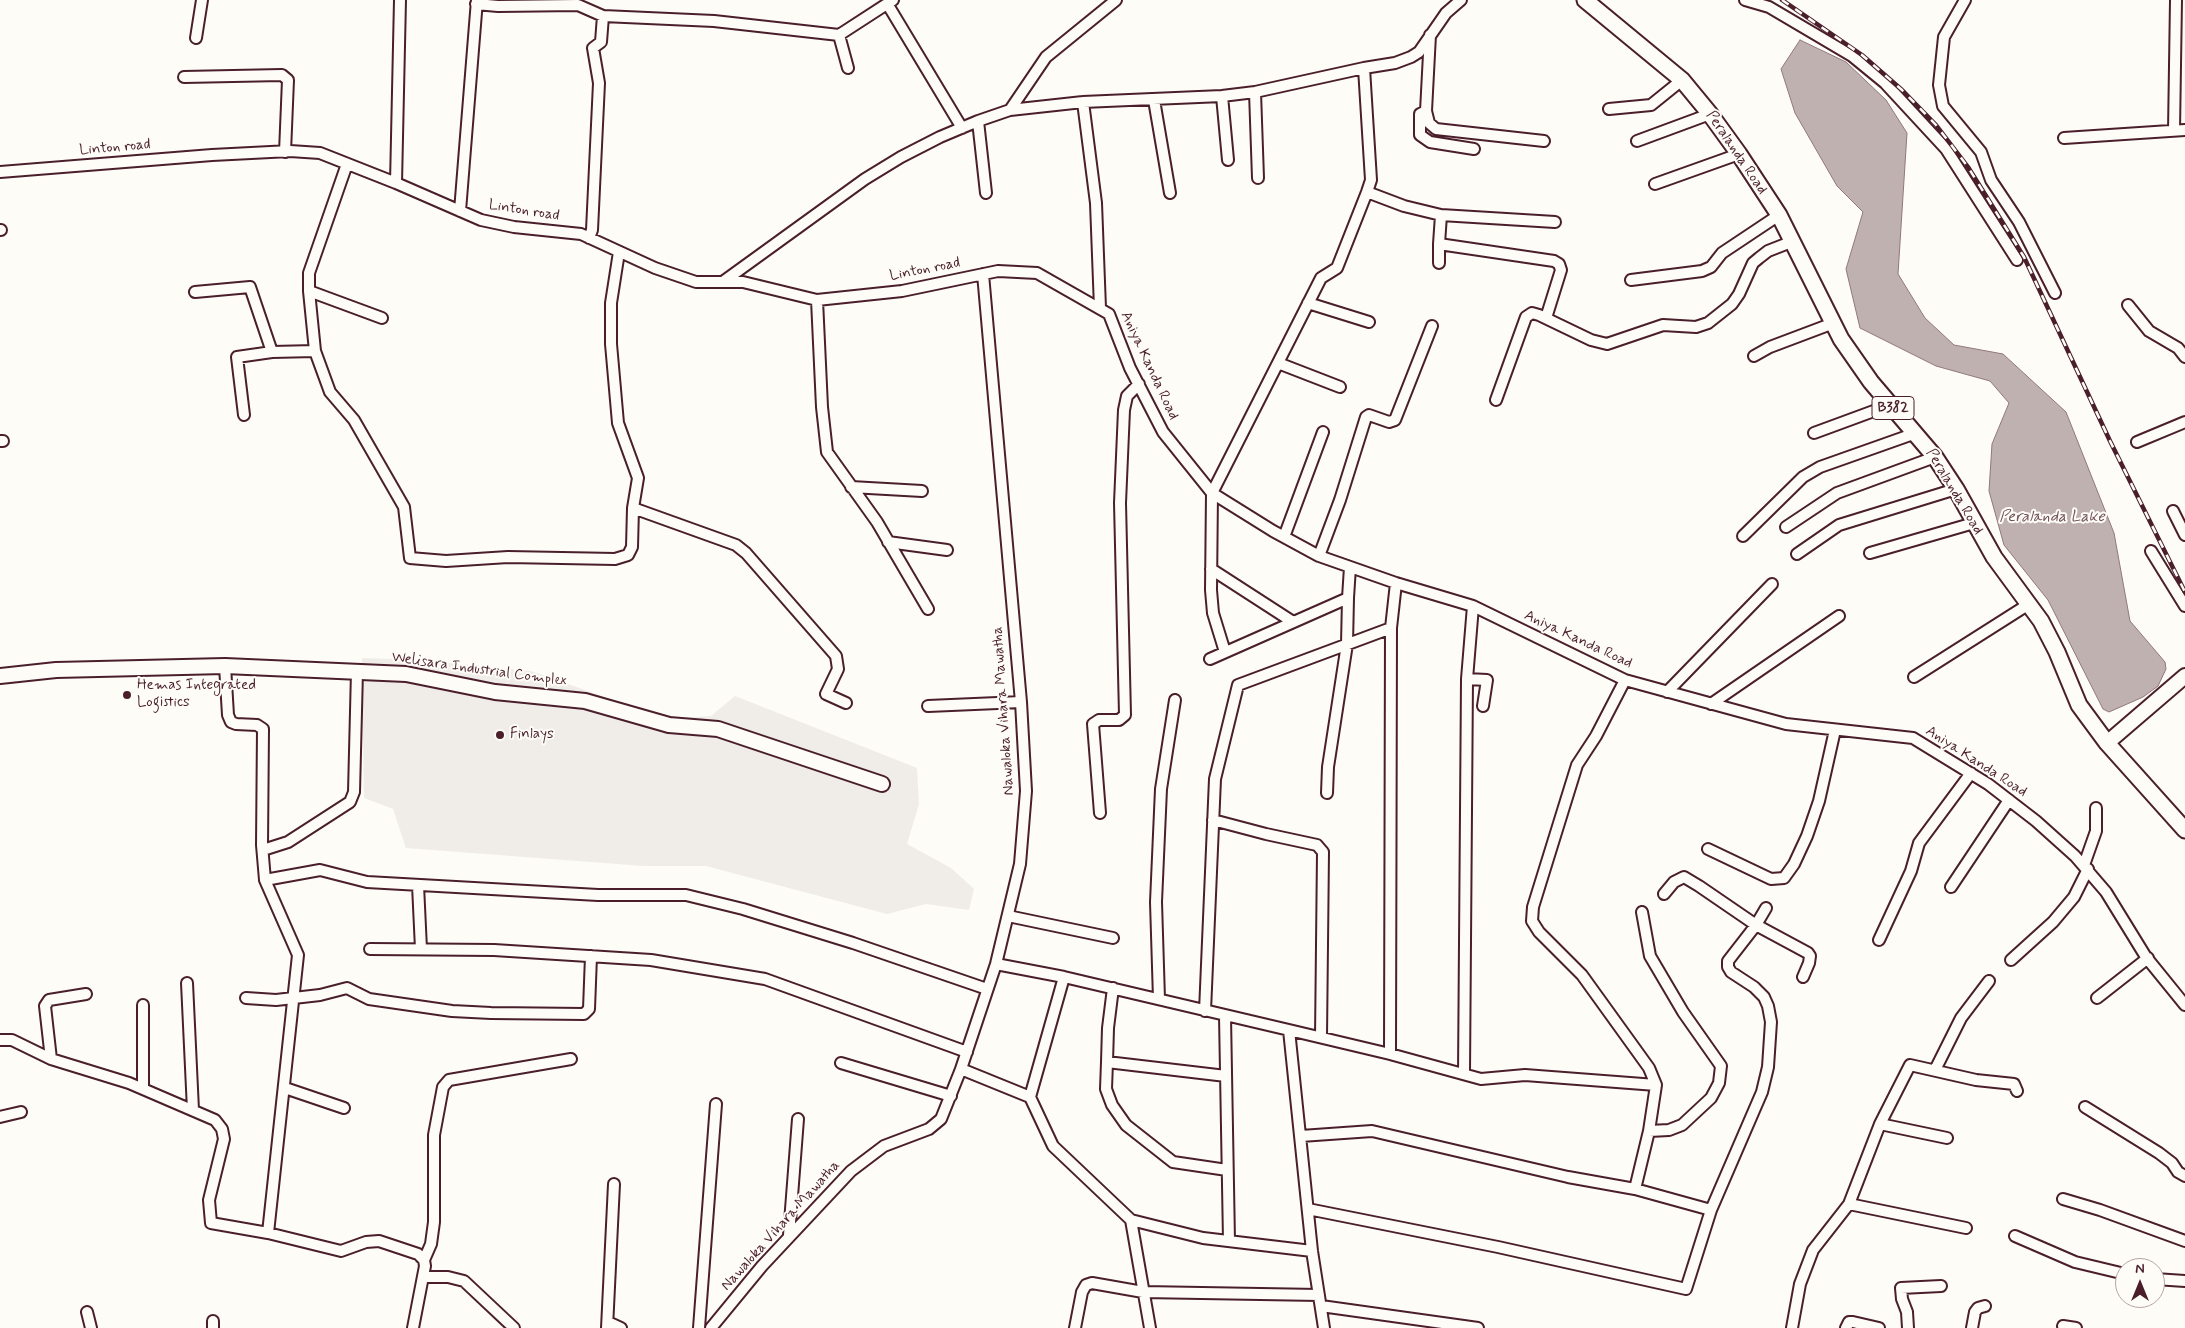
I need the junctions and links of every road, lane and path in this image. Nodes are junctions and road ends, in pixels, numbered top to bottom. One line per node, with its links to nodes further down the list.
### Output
1 (202, 0): 14 (street)
2 (400, 0): 41 (street)
3 (1116, 0): 24 (street)
4 (1461, 0): 12 (street)
5 (1584, 0): 18 (main road, Peralanda Road / B382)
6 (1746, 0): 54 (street)
7 (1965, 0): 61 (street)
8 (2176, 0): 30 (street)
9 (477, 2): 11 (street); 46 (street)
10 (890, 2): 13 (street); 28 (street)
11 (603, 16): 13 (street); 50 (street)
12 (1430, 33): 16 (street); 25 (street)
13 (838, 35): 15 (street)
14 (196, 38)
15 (848, 68)
16 (1364, 68): 19 (street); 43 (street)
17 (184, 77): 35 (street)
18 (1682, 80): 23 (street); 26 (main road, Peralanda Road / B382)
19 (1255, 92): 20 (street); 40 (street)
20 (1222, 96): 21 (street); 37 (street)
21 (1154, 100): 22 (street); 45 (street)
22 (1083, 102): 24 (street); 65 (street)
23 (1609, 109)
24 (1010, 110): 27 (street)
25 (1426, 111): 32 (street); 34 (street)
26 (1710, 114): 33 (street); 36 (main road, Peralanda Road / B382)
27 (978, 122): 28 (street); 44 (street)
28 (962, 128): 58 (street)
29 (2185, 130): 30 (street)
30 (2174, 131): 31 (street)
31 (2064, 138)
32 (1544, 141)
33 (1637, 141)
34 (1474, 149)
35 (285, 152): 38 (street, Linton road); 39 (street, Linton road)
36 (1739, 154): 42 (street); 48 (main road, Peralanda Road / B382)
37 (1228, 160)
38 (347, 164): 41 (street, Linton road); 59 (street)
39 (0, 172)
40 (1258, 178)
41 (396, 183): 46 (street, Linton road)
42 (1655, 184)
43 (1367, 192): 47 (street); 63 (street)
44 (986, 193)
45 (1170, 193)
46 (460, 211): 50 (street, Linton road)
47 (1441, 214): 49 (street); 52 (street)
48 (1778, 215): 51 (main road, Peralanda Road / B382); 57 (street)
49 (1554, 222)
50 (589, 238): 53 (street, Linton road)
51 (1791, 242): 67 (street); 69 (main road, Peralanda Road / B382)
52 (1440, 244): 55 (street); 67 (street)
53 (620, 252): 58 (street, Linton road); 91 (street)
54 (2017, 260)
55 (1439, 263)
56 (983, 274): 62 (street, Linton road); 65 (street, Aniya Kanda Road); 128 (street, Nawaloka Vihara Mawatha)
57 (1631, 280)
58 (724, 281): 62 (street, Linton road)
59 (308, 291): 66 (street); 71 (street)
60 (195, 292): 72 (street)
61 (2055, 293)
62 (817, 300): 87 (street)
63 (1308, 302): 68 (street); 75 (street)
64 (2128, 305): 74 (street)
65 (1100, 308): 76 (street, Aniya Kanda Road)
66 (382, 318)
67 (1546, 318): 78 (street)
68 (1369, 322)
69 (1831, 324): 73 (street); 79 (main road, Peralanda Road / B382)
70 (1432, 326): 103 (street)
71 (315, 351): 72 (street); 91 (street)
72 (272, 352): 80 (street)
73 (1754, 356)
74 (2185, 357)
75 (1278, 363): 77 (street); 90 (street)
76 (1139, 384): 90 (street, Aniya Kanda Road); 140 (street)
77 (1340, 387)
78 (1496, 400)
79 (1890, 405): 83 (street); 84 (main road, Peralanda Road / B382)
80 (244, 415)
81 (2185, 422): 85 (street)
82 (1323, 432): 97 (street)
83 (1814, 433)
84 (1916, 433): 86 (main road, Peralanda Road / B382); 96 (street)
85 (2137, 442)
86 (1935, 457): 88 (main road, Peralanda Road / B382); 94 (street)
87 (851, 487): 89 (street); 98 (street)
88 (1956, 489): 93 (main road, Peralanda Road / B382); 102 (street)
89 (922, 491)
90 (1212, 492): 97 (street, Aniya Kanda Road); 105 (street)
91 (633, 508): 129 (street)
92 (2173, 511): 95 (street)
93 (1974, 524): 101 (street); 109 (main road, Peralanda Road / B382)
94 (1786, 527)
95 (2185, 535)
96 (1743, 536)
97 (1284, 537): 103 (street, Aniya Kanda Road)
98 (888, 542): 99 (street); 112 (street)
99 (948, 550)
100 (2151, 551): 111 (street)
101 (1870, 553)
102 (1797, 554)
103 (1319, 556): 104 (street, Aniya Kanda Road)
104 (1350, 567): 106 (street, Aniya Kanda Road); 108 (street)
105 (1211, 569): 114 (street); 117 (street)
106 (1396, 583): 110 (street, Aniya Kanda Road); 115 (street)
107 (1772, 584): 126 (street)
108 (1348, 598): 114 (street); 116 (street)
109 (2029, 604): 123 (street); 134 (main road, Peralanda Road / B382)
110 (1473, 606): 124 (street); 125 (street, Aniya Kanda Road)
111 (2185, 606)
112 (928, 608)
113 (1839, 616): 130 (street)
114 (1294, 622): 117 (street)
115 (1391, 628): 116 (street); 181 (street)
116 (1347, 644): 137 (street); 141 (street)
117 (1225, 652): 118 (street)
118 (1210, 659)
119 (225, 666): 120 (street, Welisara Industrial Complex); 121 (street, Welisara Industrial Complex); 144 (street)
120 (357, 672): 136 (street, Welisara Industrial Complex); 144 (street)
121 (0, 676)
122 (2185, 676): 134 (street)
123 (1914, 677)
124 (1467, 680): 132 (street); 188 (street)
125 (1625, 680): 126 (street, Aniya Kanda Road); 190 (street)
126 (1666, 692): 130 (street, Aniya Kanda Road)
127 (1174, 700): 172 (street)
128 (1021, 702): 131 (street); 152 (street, Nawaloka Vihara Mawatha)
129 (846, 703)
130 (1712, 704): 133 (street, Aniya Kanda Road)
131 (928, 706)
132 (1483, 706)
133 (1835, 730): 135 (street, Aniya Kanda Road); 143 (street)
134 (2107, 743): 142 (main road, Peralanda Road / B382)
135 (1972, 773): 138 (street, Aniya Kanda Road); 155 (street)
136 (882, 784)
137 (1327, 793)
138 (2009, 800): 145 (street, Aniya Kanda Road); 148 (street)
139 (2096, 808): 145 (street)
140 (1100, 813)
141 (1214, 820): 175 (street); 178 (street)
142 (2185, 830)
143 (1708, 849)
144 (263, 850): 146 (street)
145 (2086, 867): 159 (street, Aniya Kanda Road); 160 (street)
146 (265, 880): 147 (street); 170 (street)
147 (418, 885): 157 (street); 167 (street)
148 (1951, 887)
149 (1664, 894): 153 (street)
150 (1766, 908): 153 (street)
151 (1642, 912): 204 (street)
152 (1008, 916): 154 (street); 161 (street, Nawaloka Vihara Mawatha)
153 (1756, 925): 163 (street); 214 (street)
154 (1113, 938)
155 (1879, 940)
156 (370, 949): 157 (street)
157 (421, 949): 158 (street)
158 (591, 956): 170 (street); 180 (street)
159 (2148, 958): 171 (street); 174 (street, Aniya Kanda Road)
160 (2011, 960)
161 (996, 964): 162 (street); 167 (street, Nawaloka Vihara Mawatha)
162 (1064, 977): 166 (street); 195 (street)
163 (1803, 977)
164 (1989, 981): 187 (street)
165 (186, 984): 199 (street)
166 (1113, 988): 172 (street); 184 (street)
167 (987, 989): 180 (street, Nawaloka Vihara Mawatha)
168 (86, 994): 182 (street)
169 (246, 998): 170 (street)
170 (294, 998): 191 (street)
171 (2097, 998)
172 (1159, 999): 175 (street)
173 (143, 1005): 192 (street)
174 (2185, 1005)
175 (1205, 1011): 176 (street)
176 (1225, 1016): 177 (street); 189 (street)
177 (1288, 1030): 178 (street); 205 (street)
178 (1321, 1037): 181 (street)
179 (0, 1040): 182 (street)
180 (967, 1052): 186 (street, Nawaloka Vihara Mawatha)
181 (1390, 1054): 188 (street)
182 (51, 1059): 192 (street)
183 (571, 1059): 223 (street)
184 (1106, 1062): 189 (street); 207 (street)
185 (841, 1063): 194 (street)
186 (961, 1068): 194 (street, Nawaloka Vihara Mawatha); 195 (street)
187 (1935, 1070): 193 (street); 203 (street)
188 (1464, 1074): 190 (street)
189 (1226, 1076): 207 (street)
190 (1656, 1085): 204 (street)
191 (285, 1088): 198 (street); 217 (street)
192 (143, 1089): 199 (street)
193 (2017, 1091)
194 (951, 1096): 218 (street, Nawaloka Vihara Mawatha)
195 (1030, 1097): 215 (street)
196 (716, 1104): 240 (street)
197 (2084, 1106): 208 (street)
198 (344, 1108)
199 (194, 1110): 217 (street)
200 (21, 1112): 201 (street)
201 (0, 1117)
202 (798, 1119): 218 (street)
203 (1880, 1124): 206 (street); 212 (street)
204 (1649, 1131): 210 (street)
205 (1301, 1136): 210 (street); 213 (street)
206 (1947, 1138)
207 (1227, 1170): 220 (street)
208 (2185, 1176)
209 (614, 1184): 233 (street)
210 (1634, 1189): 214 (street)
211 (2063, 1199): 221 (street)
212 (1849, 1204): 216 (street); 246 (street)
213 (1308, 1209): 214 (street); 222 (street)
214 (1711, 1210)
215 (1131, 1220): 220 (street); 229 (street)
216 (1966, 1228)
217 (268, 1233): 223 (street)
218 (789, 1235): 241 (street, Nawaloka Vihara Mawatha)
219 (2015, 1236): 224 (street)
220 (1229, 1241): 222 (street)
221 (2185, 1241)
222 (1312, 1251): 230 (street)
223 (424, 1260): 225 (street)
224 (2115, 1272)
225 (423, 1277): 237 (street); 238 (street)
226 (2165, 1280): 227 (street)
227 (2185, 1282)
228 (1941, 1286): 248 (street)
229 (1143, 1292): 230 (street); 242 (street); 243 (street)
230 (1320, 1300): 244 (street); 245 (street)
231 (1985, 1306): 249 (street)
232 (87, 1312): 236 (street)
233 (608, 1325): 239 (street)
234 (1847, 1326): 247 (street)
235 (2063, 1326): 250 (street)
236 (91, 1328)
237 (413, 1328)
238 (514, 1328)
239 (621, 1328)
240 (699, 1328)
241 (711, 1328)
242 (1075, 1328)
243 (1150, 1328)
244 (1324, 1328)
245 (1478, 1328)
246 (1792, 1328)
247 (1879, 1328)
248 (1908, 1328)
249 (1972, 1328)
250 (2076, 1328)

